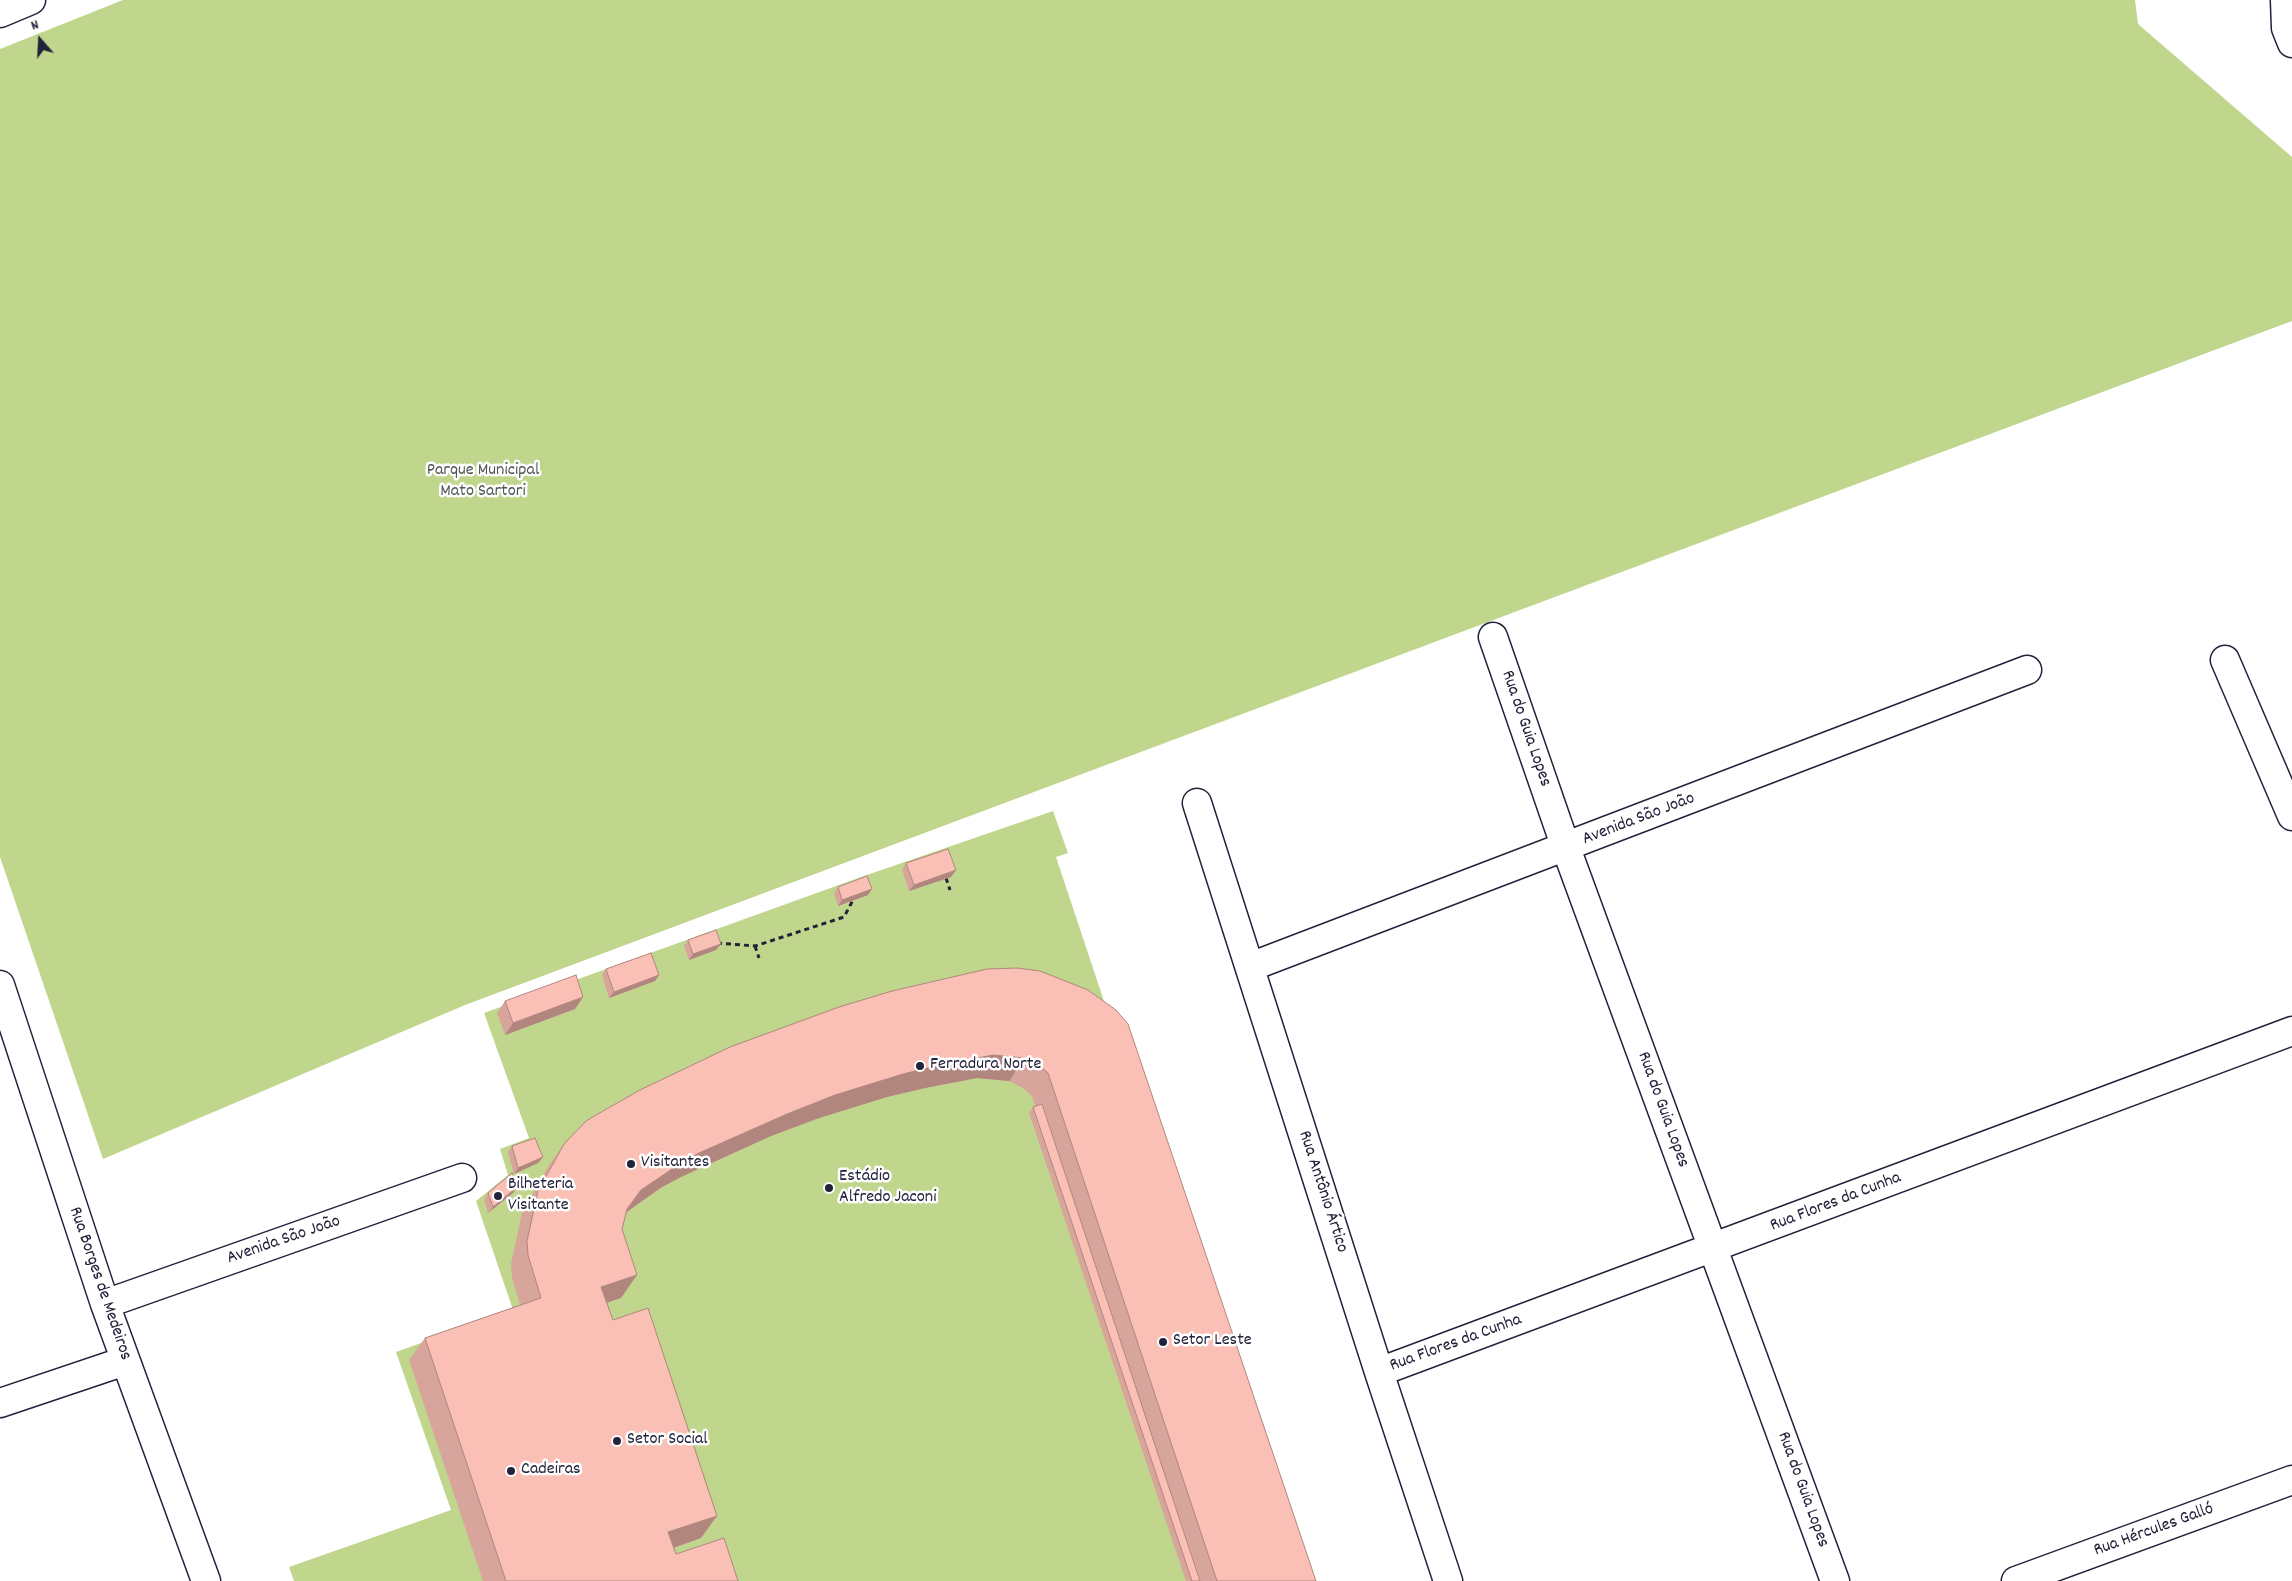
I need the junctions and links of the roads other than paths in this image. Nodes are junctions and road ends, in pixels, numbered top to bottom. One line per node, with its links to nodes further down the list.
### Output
1 (31, 0): 3 (street)
2 (2285, 0): 4 (street)
3 (0, 13)
4 (2292, 43)
5 (1493, 637): 10 (street, Rua do Guia Lopes)
6 (2226, 660): 9 (street)
7 (2027, 670): 10 (street, Avenida São João)
8 (1197, 803): 11 (street, Rua Antônio Ártico)
9 (2292, 816)
10 (1566, 848): 11 (street, Avenida São João); 15 (street, Rua do Guia Lopes)
11 (1250, 967): 18 (street, Rua Antônio Ártico)
12 (0, 988): 16 (street, Rua Borges de Medeiros)
13 (2292, 1031): 15 (street, Rua Flores da Cunha)
14 (462, 1178): 16 (street, Avenida São João)
15 (1714, 1249): 18 (street, Rua Flores da Cunha); 23 (street, Rua do Guia Lopes)
16 (105, 1304): 17 (street, Rua Borges de Medeiros)
17 (125, 1361): 19 (street); 21 (street, Rua Borges de Medeiros)
18 (1379, 1372): 22 (street, Rua Antônio Ártico)
19 (0, 1404)
20 (2292, 1480): 24 (street, Rua Hércules Galló)
21 (206, 1581)
22 (1448, 1581)
23 (1835, 1581)
24 (2016, 1581)

